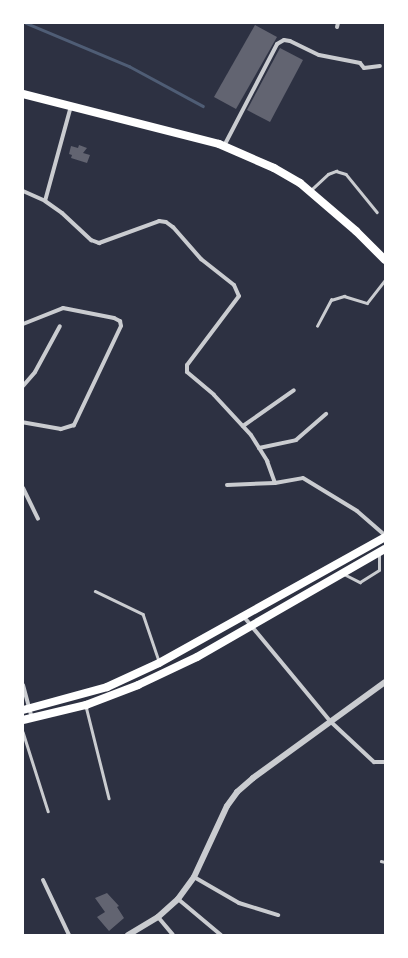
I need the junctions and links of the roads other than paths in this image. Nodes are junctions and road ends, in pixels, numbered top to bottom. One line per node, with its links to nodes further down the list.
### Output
1 (380, 66): 4 (street)
2 (23, 94): 3 (main road)
3 (71, 106): 4 (main road); 7 (street)
4 (224, 146): 6 (main road)
5 (23, 191): 7 (street)
6 (309, 191): 8 (lane); 9 (main road)
7 (45, 201): 18 (street)
8 (377, 212)
9 (385, 260)
10 (385, 280): 13 (lane)
11 (23, 324): 17 (street)
12 (60, 326): 14 (street)
13 (317, 326)
14 (23, 386)
15 (294, 390): 18 (street)
16 (326, 414): 19 (street)
17 (23, 422)
18 (243, 426): 19 (street)
19 (259, 448): 20 (street)
20 (275, 483): 21 (street); 24 (street)
21 (227, 485)
22 (23, 488): 23 (street)
23 (38, 519)
24 (385, 536): 28 (main road)
25 (382, 551): 26 (main road); 26 (lane)
26 (342, 573): 29 (main road)
27 (95, 590): 30 (lane)
28 (244, 617): 29 (street); 30 (main road)
29 (251, 626): 33 (main road); 37 (street)
30 (160, 663): 34 (main road)
31 (385, 682): 37 (street)
32 (23, 685): 34 (street)
33 (86, 705): 35 (main road); 40 (lane)
34 (26, 709): 35 (street)
35 (32, 718): 36 (main road)
36 (23, 720)
37 (331, 722): 39 (street); 44 (street)
38 (23, 732): 41 (lane)
39 (385, 762)
40 (109, 798)
41 (48, 811)
42 (381, 861): 43 (lane)
43 (385, 862)
44 (194, 877): 46 (street); 47 (street)
45 (43, 880): 50 (street)
46 (178, 899): 48 (street); 52 (street)
47 (278, 915)
48 (158, 917): 49 (street); 51 (street)
49 (132, 934)
50 (69, 935)
51 (173, 935)
52 (221, 935)

